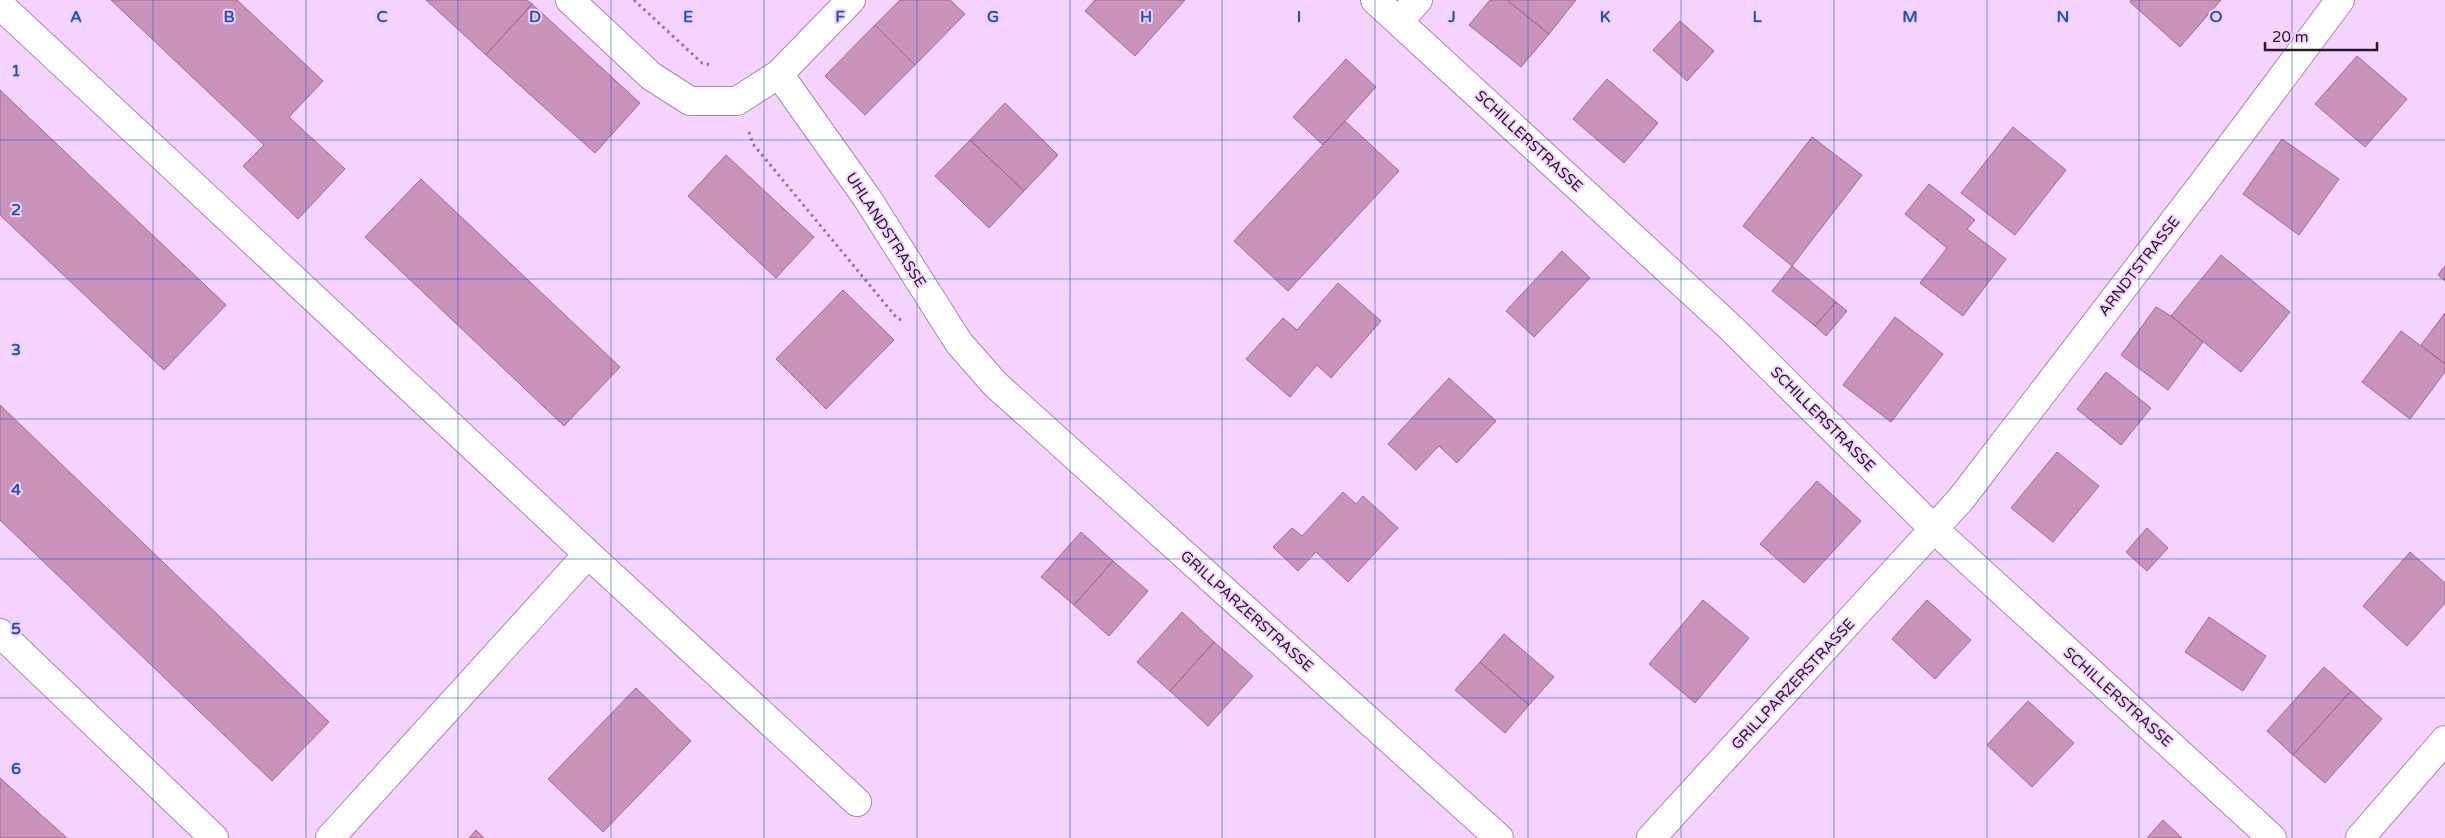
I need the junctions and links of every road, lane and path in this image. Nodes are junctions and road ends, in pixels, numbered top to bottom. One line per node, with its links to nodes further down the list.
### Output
1 (570, 0): 10 (street)
2 (634, 0): 10 (path)
3 (851, 0): 9 (street)
4 (1375, 0): 8 (street, SCHILLERSTRASSE)
5 (1418, 0): 8 (street)
6 (2340, 0): 13 (street, ARNDTSTRASSE)
7 (0, 6): 14 (street)
8 (1399, 21): 13 (street, SCHILLERSTRASSE)
9 (779, 74): 10 (street); 12 (street, UHLANDSTRASSE)
10 (737, 101): 11 (path)
11 (912, 327)
12 (995, 384): 21 (street, GRILLPARZERSTRASSE)
13 (1935, 530): 22 (street, GRILLPARZERSTRASSE); 23 (street, SCHILLERSTRASSE)
14 (588, 554): 17 (street); 20 (street)
15 (0, 633): 19 (street)
16 (2445, 740): 18 (street)
17 (857, 802)
18 (2372, 834)
19 (214, 838)
20 (330, 838)
21 (1499, 838)
22 (1651, 838)
23 (2272, 838)

